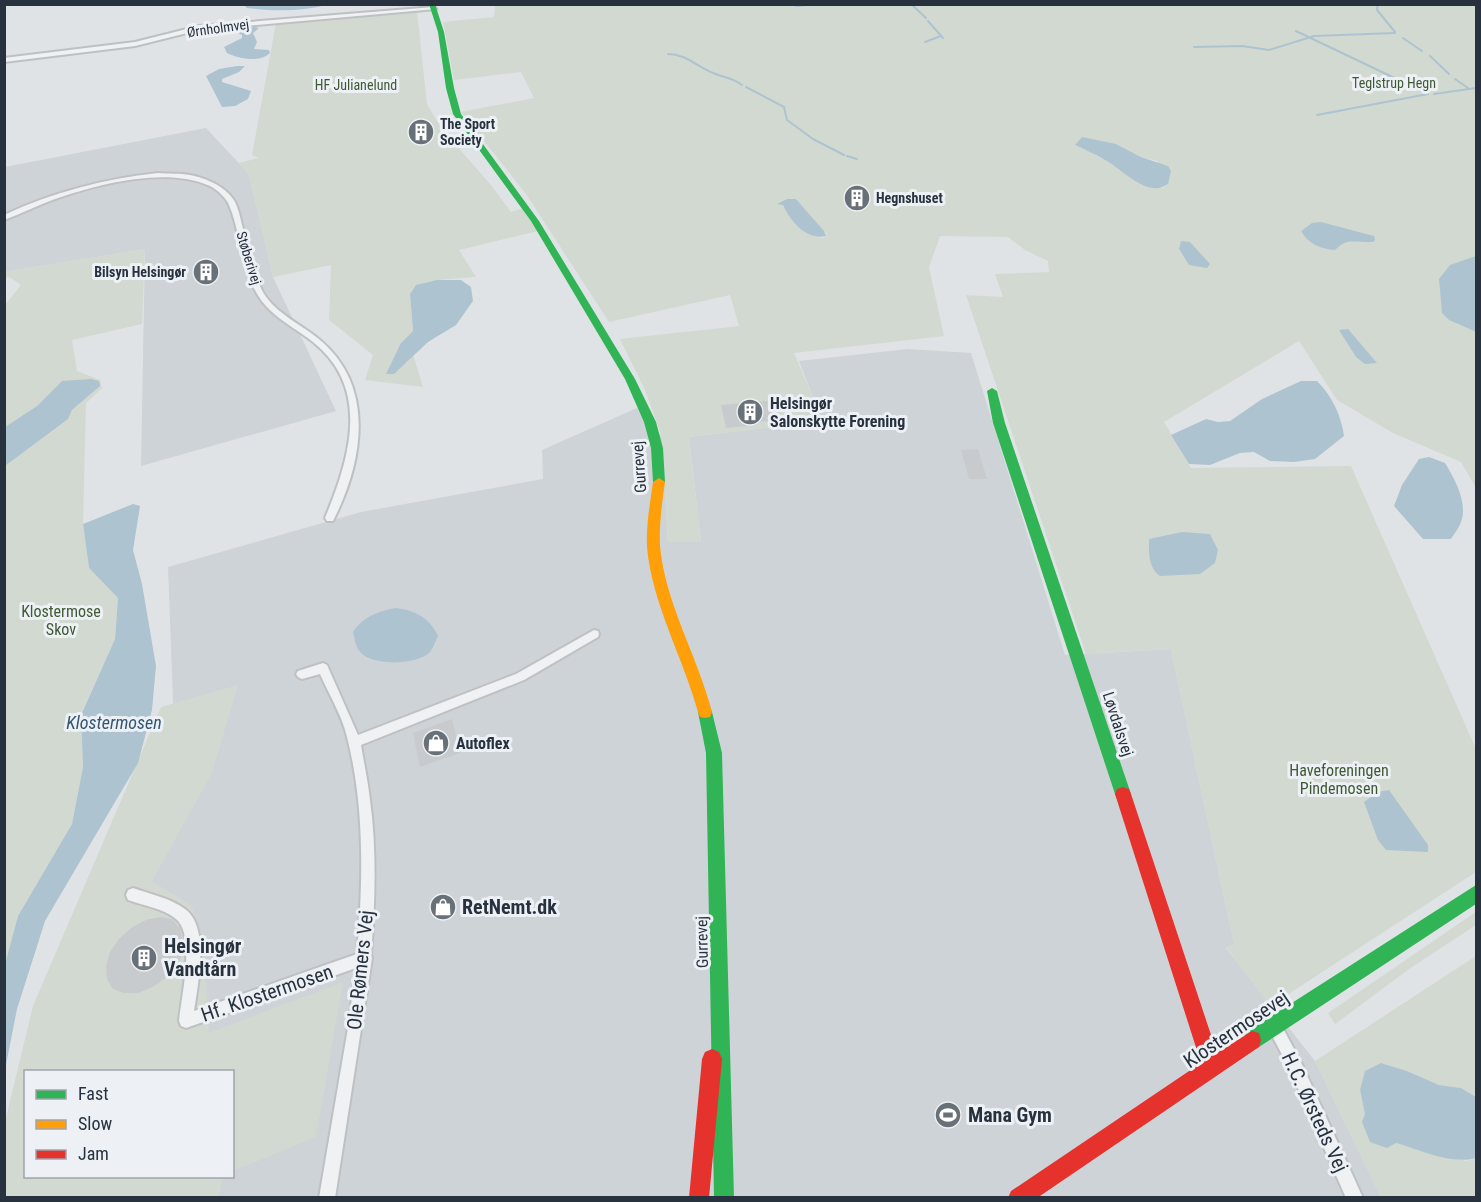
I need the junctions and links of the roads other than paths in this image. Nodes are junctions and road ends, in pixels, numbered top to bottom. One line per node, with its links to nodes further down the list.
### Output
1 (433, 6): 2 (street, Ørnholmvej); 12 (street, Gurrevej)
2 (4, 60)
3 (4, 218): 5 (street, Støberivej)
4 (992, 391): 14 (street, Løvdalsvej)
5 (330, 518)
6 (594, 634): 8 (street)
7 (302, 674): 8 (street, Ole Rømers Vej)
8 (354, 742): 11 (street, Ole Rømers Vej)
9 (1476, 894): 13 (street, Klostermosevej)
10 (133, 895): 11 (street, Hf. Klostermosen)
11 (365, 958): 16 (street, Ole Rømers Vej)
12 (719, 978): 15 (street, Gurrevej); 19 (street, Gurrevej)
13 (1274, 1026): 14 (street, Klostermosevej); 21 (street, H.C. Ørsteds Vej)
14 (1212, 1068): 20 (street, Klostermosevej)
15 (710, 1095): 17 (street, Gurrevej); 18 (street)
16 (327, 1197)
17 (699, 1197)
18 (709, 1197)
19 (724, 1197)
20 (1018, 1197)
21 (1355, 1197)

